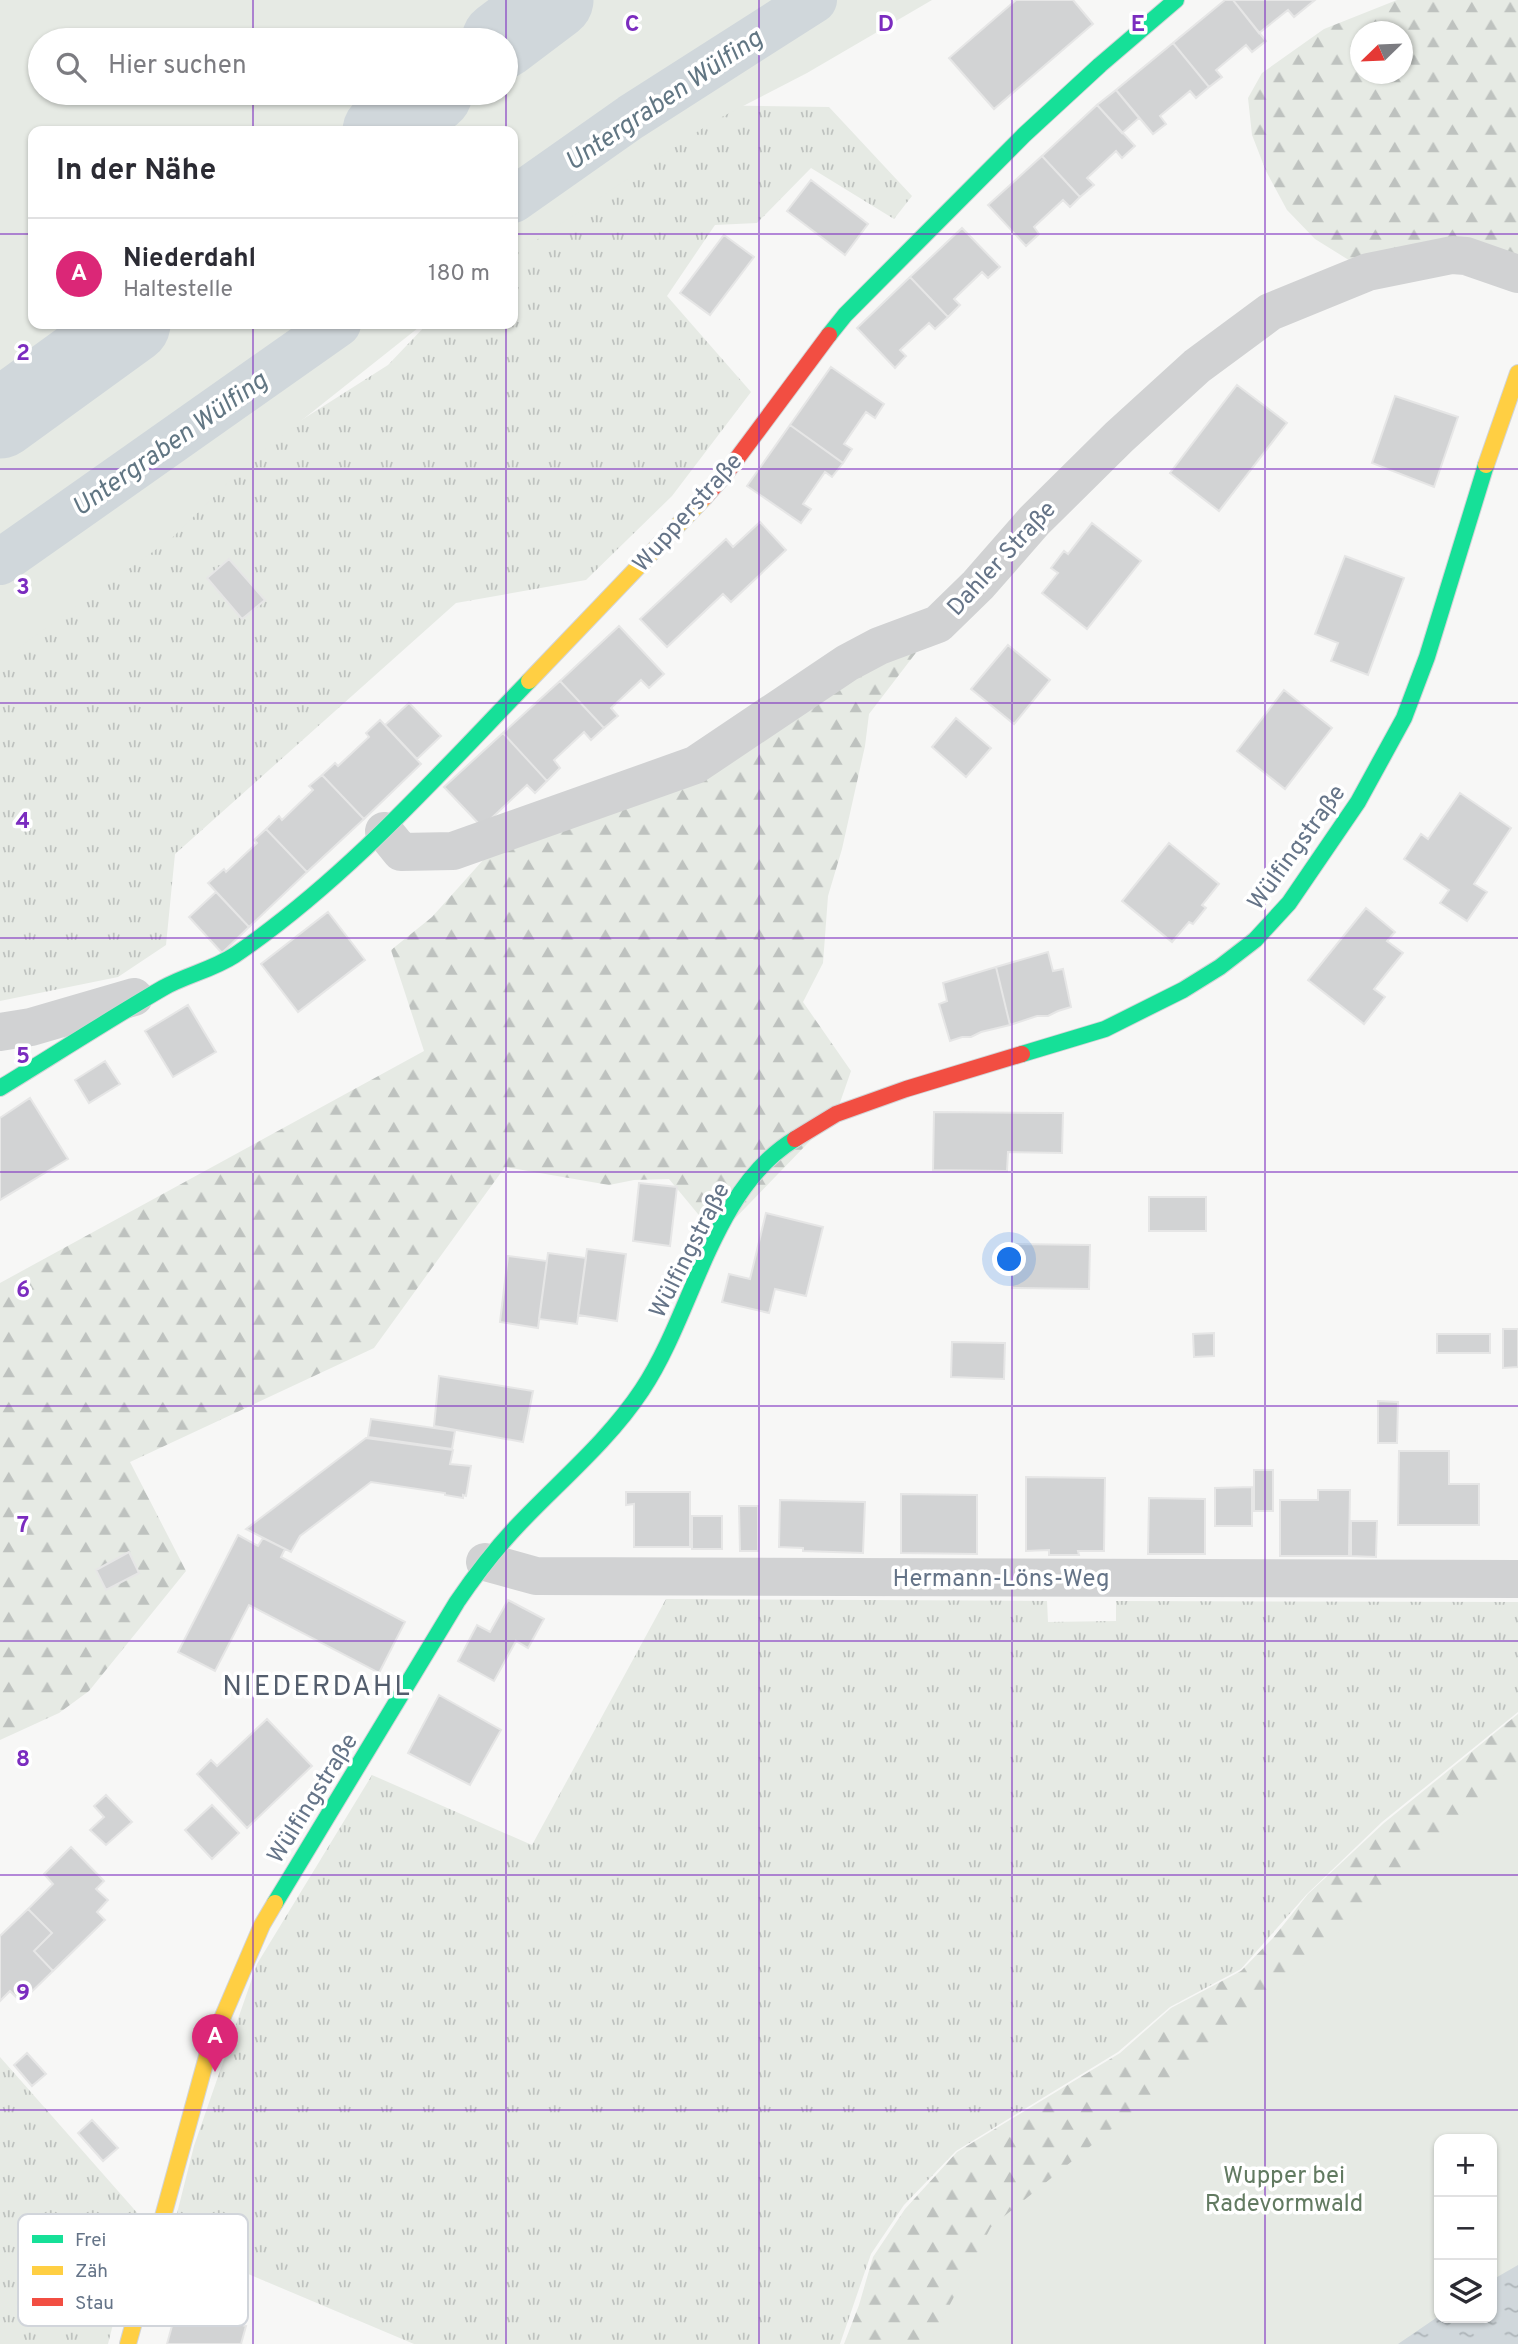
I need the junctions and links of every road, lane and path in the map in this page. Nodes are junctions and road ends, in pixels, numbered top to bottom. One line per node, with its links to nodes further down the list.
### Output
1 (1176, 0): 4 (street, Wupperstraße)
2 (1518, 274): 4 (street, Dahler Straße)
3 (1518, 373): 8 (street, Wülfingstraße)
4 (384, 831): 5 (street, Wupperstraße)
5 (166, 986): 6 (street, Wupperstraße); 7 (street, Wupperstraße)
6 (0, 1032)
7 (0, 1088)
8 (485, 1562): 9 (street, Hermann-Löns-Weg); 10 (street, Wülfingstraße)
9 (1518, 1579)
10 (164, 2214)
11 (133, 2326): 12 (street, Wülfingstraße)
12 (128, 2344)

